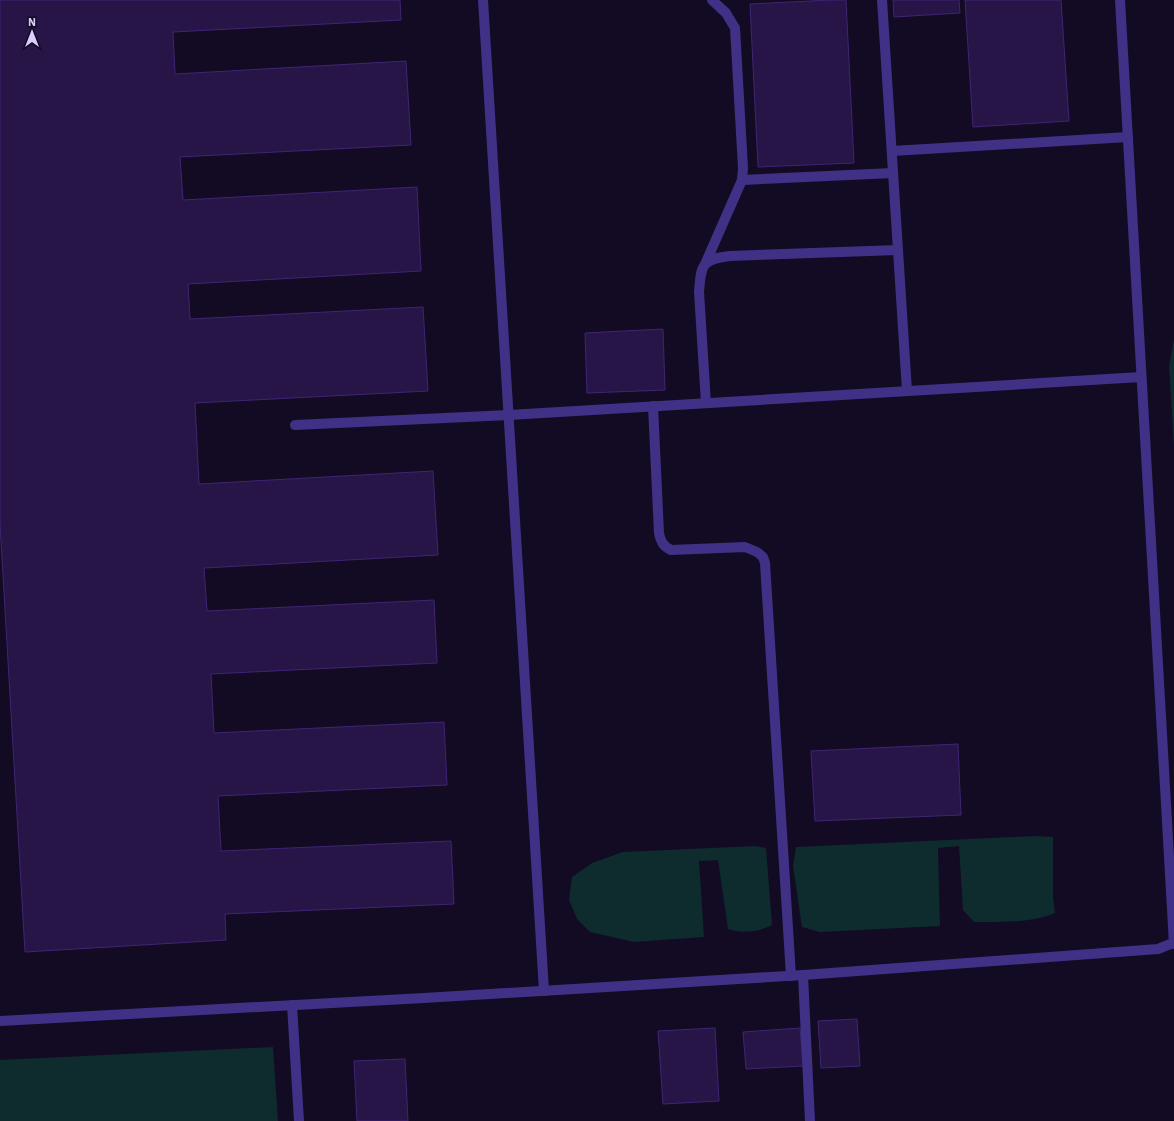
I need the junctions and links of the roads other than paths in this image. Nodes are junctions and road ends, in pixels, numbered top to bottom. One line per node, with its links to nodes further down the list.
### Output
1 (483, 0): 15 (lane)
2 (712, 0): 8 (lane)
3 (882, 0): 6 (lane)
4 (1120, 0): 5 (lane)
5 (1128, 138): 6 (lane); 11 (lane)
6 (892, 151): 7 (lane)
7 (893, 173): 8 (lane); 9 (lane)
8 (742, 180): 10 (lane)
9 (898, 250): 10 (lane); 12 (lane)
10 (706, 262): 13 (lane)
11 (1141, 377): 12 (lane); 17 (lane)
12 (907, 391): 13 (lane)
13 (706, 403): 14 (lane)
14 (653, 406): 15 (lane); 19 (lane)
15 (509, 415): 16 (lane); 20 (lane)
16 (295, 425)
17 (1174, 944): 18 (lane)
18 (803, 975): 19 (lane); 24 (lane)
19 (791, 976): 20 (lane)
20 (544, 991): 21 (lane)
21 (292, 1005): 22 (lane); 23 (lane)
22 (0, 1021)
23 (298, 1121)
24 (810, 1121)

